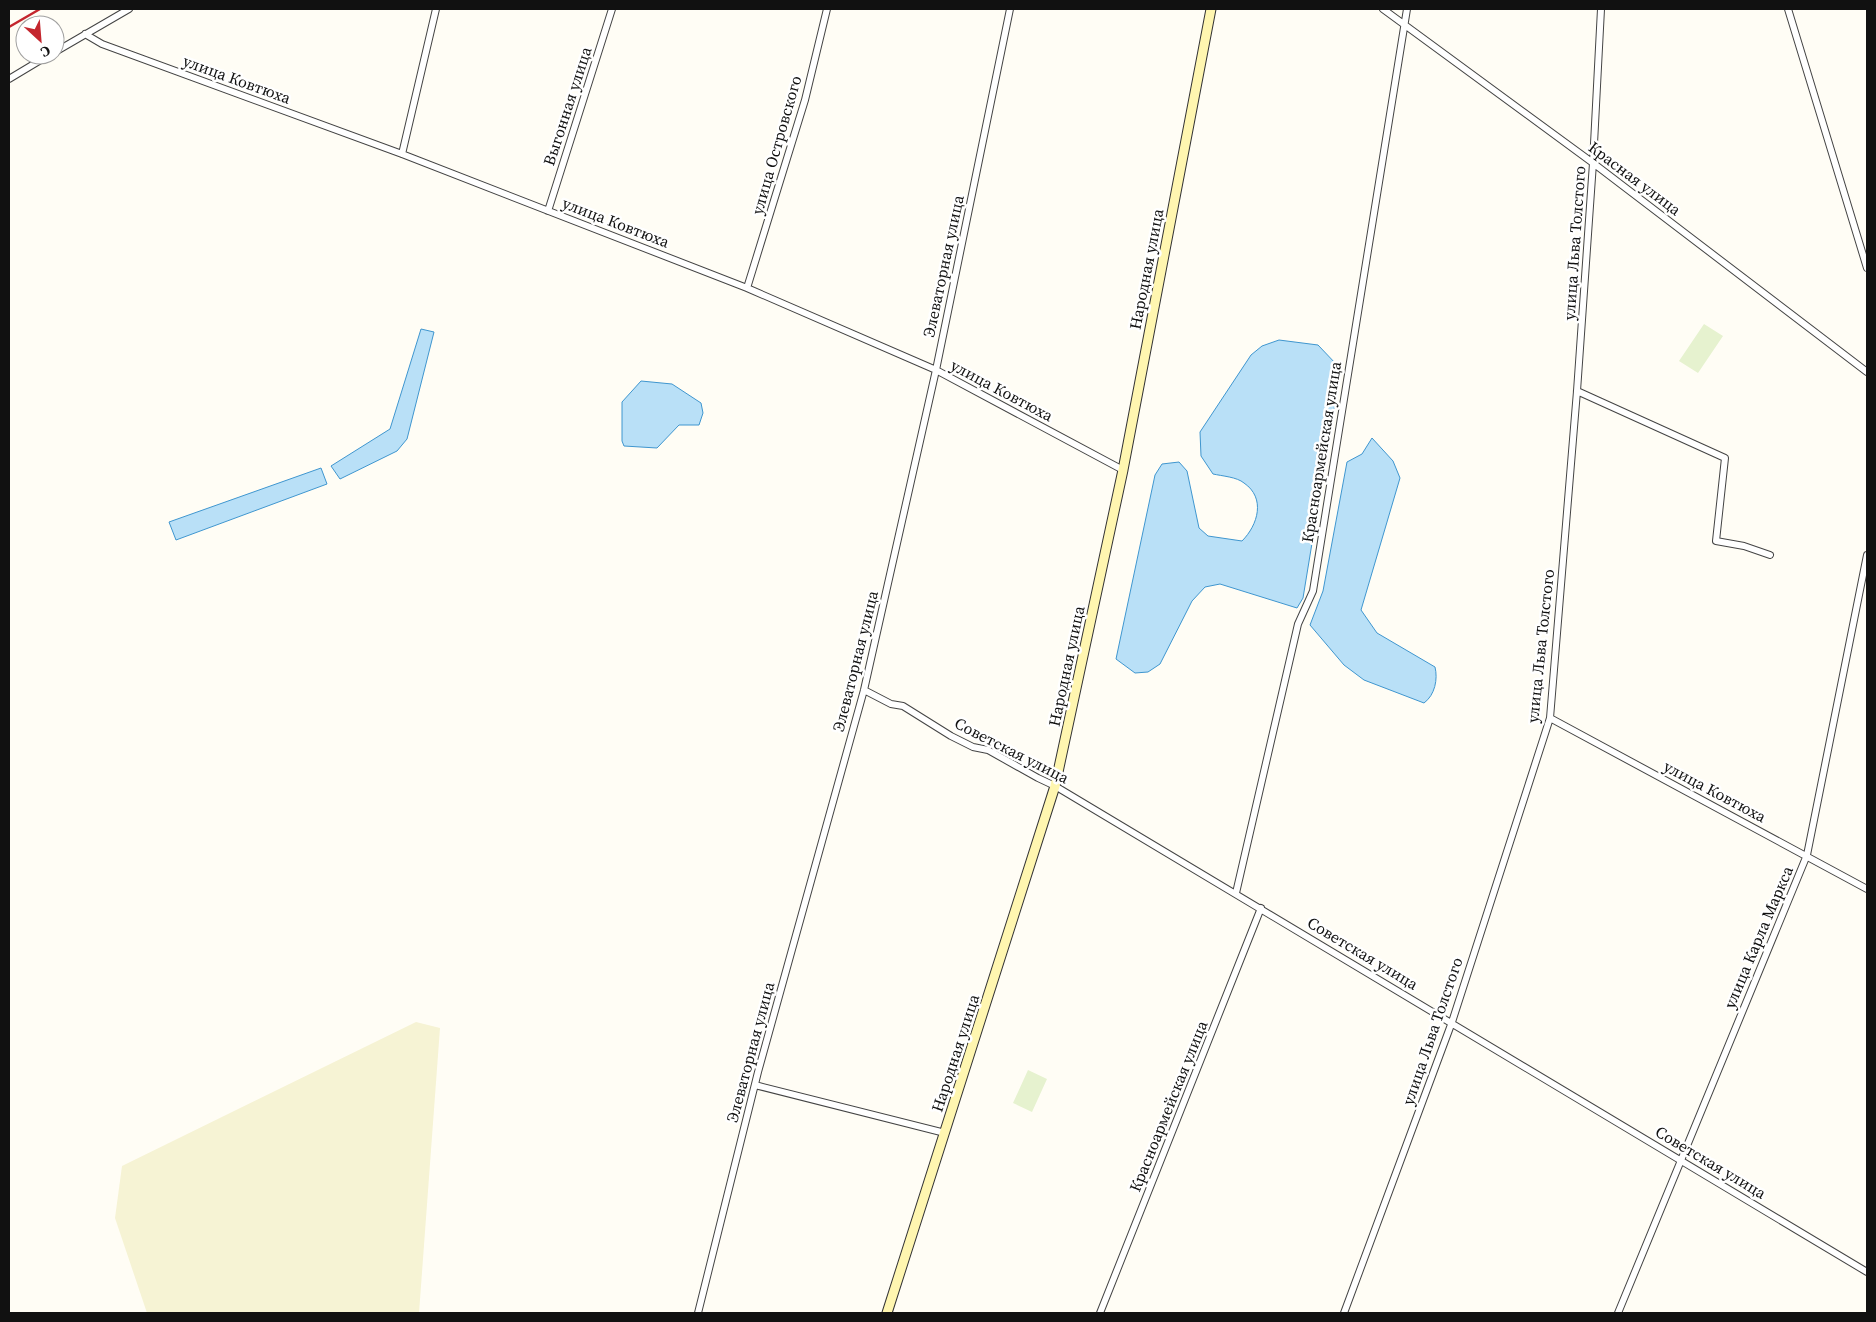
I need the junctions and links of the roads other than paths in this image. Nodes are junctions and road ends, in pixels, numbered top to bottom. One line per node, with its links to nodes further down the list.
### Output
1 (129, 9): 12 (street)
2 (436, 9): 16 (street)
3 (612, 9): 18 (street, Выгонная улица)
4 (827, 9): 20 (street, улица Островского)
5 (1010, 9): 21 (street, Элеваторная улица)
6 (1211, 9): 24 (main road, Народная улица)
7 (1383, 9): 11 (street, Красная улица)
8 (1406, 9): 11 (street, Красноармейская улица)
9 (1601, 9): 17 (street, улица Льва Толстого)
10 (1788, 9): 19 (street)
11 (1404, 25): 17 (street, Красная улица); 32 (street, Красноармейская улица)
12 (85, 34): 13 (street); 16 (street, улица Ковтюха)
13 (65, 46)
14 (32, 65): 15 (street)
15 (9, 79)
16 (402, 154): 18 (street, улица Ковтюха)
17 (1593, 163): 22 (street, Красная улица); 23 (street, улица Льва Толстого)
18 (548, 211): 20 (street, улица Ковтюха)
19 (1867, 268)
20 (747, 288): 21 (street, улица Ковтюха)
21 (936, 370): 24 (street, улица Ковтюха); 27 (street, Элеваторная улица)
22 (1867, 372)
23 (1577, 391): 25 (street); 28 (street, улица Льва Толстого)
24 (1123, 470): 29 (main road, Народная улица)
25 (1770, 555)
26 (1867, 555): 30 (street, улица Карла Маркса)
27 (864, 690): 29 (street, Советская улица); 35 (street, Элеваторная улица)
28 (1550, 718): 30 (street, улица Ковтюха); 34 (street, улица Льва Толстого)
29 (1055, 786): 32 (street, Советская улица); 36 (main road, Народная улица)
30 (1807, 855): 31 (street, улица Ковтюха); 37 (street, улица Карла Маркса)
31 (1867, 889)
32 (1236, 893): 33 (street, Советская улица)
33 (1261, 908): 34 (street, Советская улица); 41 (street, Красноармейская улица)
34 (1452, 1022): 37 (street, Советская улица); 42 (street, улица Льва Толстого)
35 (755, 1085): 36 (street); 39 (street, Элеваторная улица)
36 (944, 1133): 40 (main road, Народная улица)
37 (1680, 1159): 38 (street, Советская улица); 43 (street, улица Карла Маркса)
38 (1867, 1272)
39 (698, 1313)
40 (887, 1313)
41 (1100, 1313)
42 (1344, 1313)
43 (1618, 1313)

